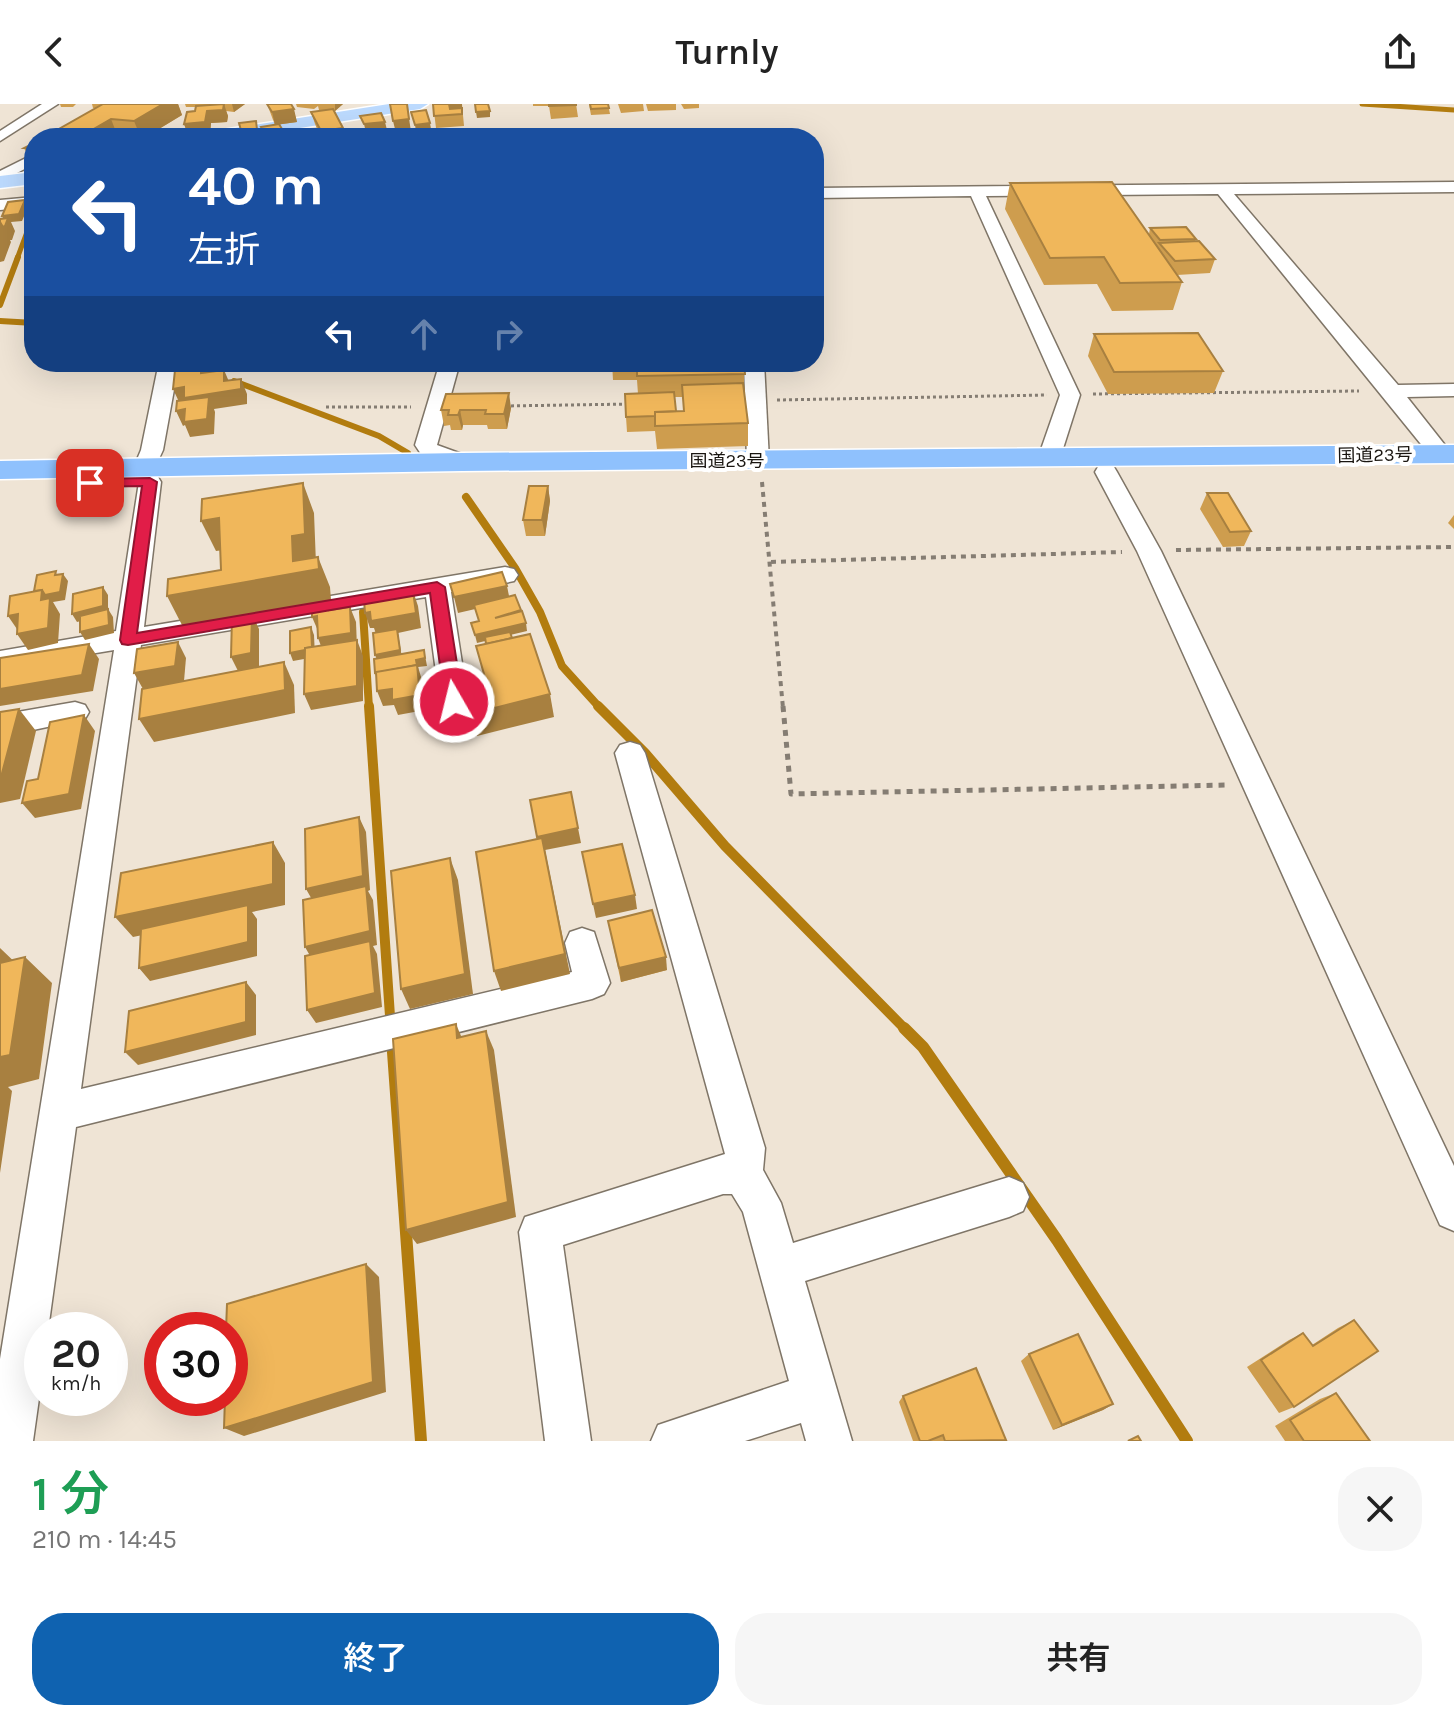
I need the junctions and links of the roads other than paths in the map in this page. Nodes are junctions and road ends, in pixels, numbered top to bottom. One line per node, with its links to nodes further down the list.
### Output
1 (51, 104): 4 (street)
2 (416, 104): 3 (main road)
3 (266, 128)
4 (0, 137)
5 (24, 164): 7 (street)
6 (24, 179): 7 (main road)
7 (0, 180)
8 (1454, 187): 9 (street)
9 (1222, 189): 10 (street); 18 (street)
10 (976, 191): 11 (street); 19 (street)
11 (824, 193)
12 (24, 203): 13 (street)
13 (0, 205)
14 (167, 372): 25 (street)
15 (447, 372): 20 (street)
16 (755, 372): 22 (street)
17 (1454, 390): 18 (street)
18 (1392, 391): 21 (street)
19 (1049, 458): 21 (highway, 国道23号); 22 (highway, 国道23号)
20 (462, 462): 22 (highway, 国道23号); 25 (highway, 国道23号)
21 (1451, 463): 24 (highway, 国道23号)
22 (759, 468): 24 (highway, 国道23号); 25 (highway, 国道23号)
23 (0, 470): 25 (highway, 国道23号)
24 (1106, 472): 39 (street)
25 (147, 475): 26 (highway, 国道23号); 29 (street)
26 (0, 484)
27 (505, 575): 28 (street)
28 (437, 587): 29 (street); 31 (street)
29 (128, 640): 30 (street); 36 (street)
30 (0, 660)
31 (454, 702)
32 (75, 712): 33 (street)
33 (0, 726)
34 (630, 753): 37 (street)
35 (582, 943): 36 (street)
36 (58, 1113): 42 (street)
37 (743, 1175): 40 (street); 43 (street)
38 (1009, 1197): 40 (street)
39 (1454, 1211)
40 (780, 1268): 41 (street)
41 (816, 1395): 44 (street); 45 (street)
42 (10, 1441)
43 (568, 1441)
44 (674, 1441)
45 (829, 1441)

